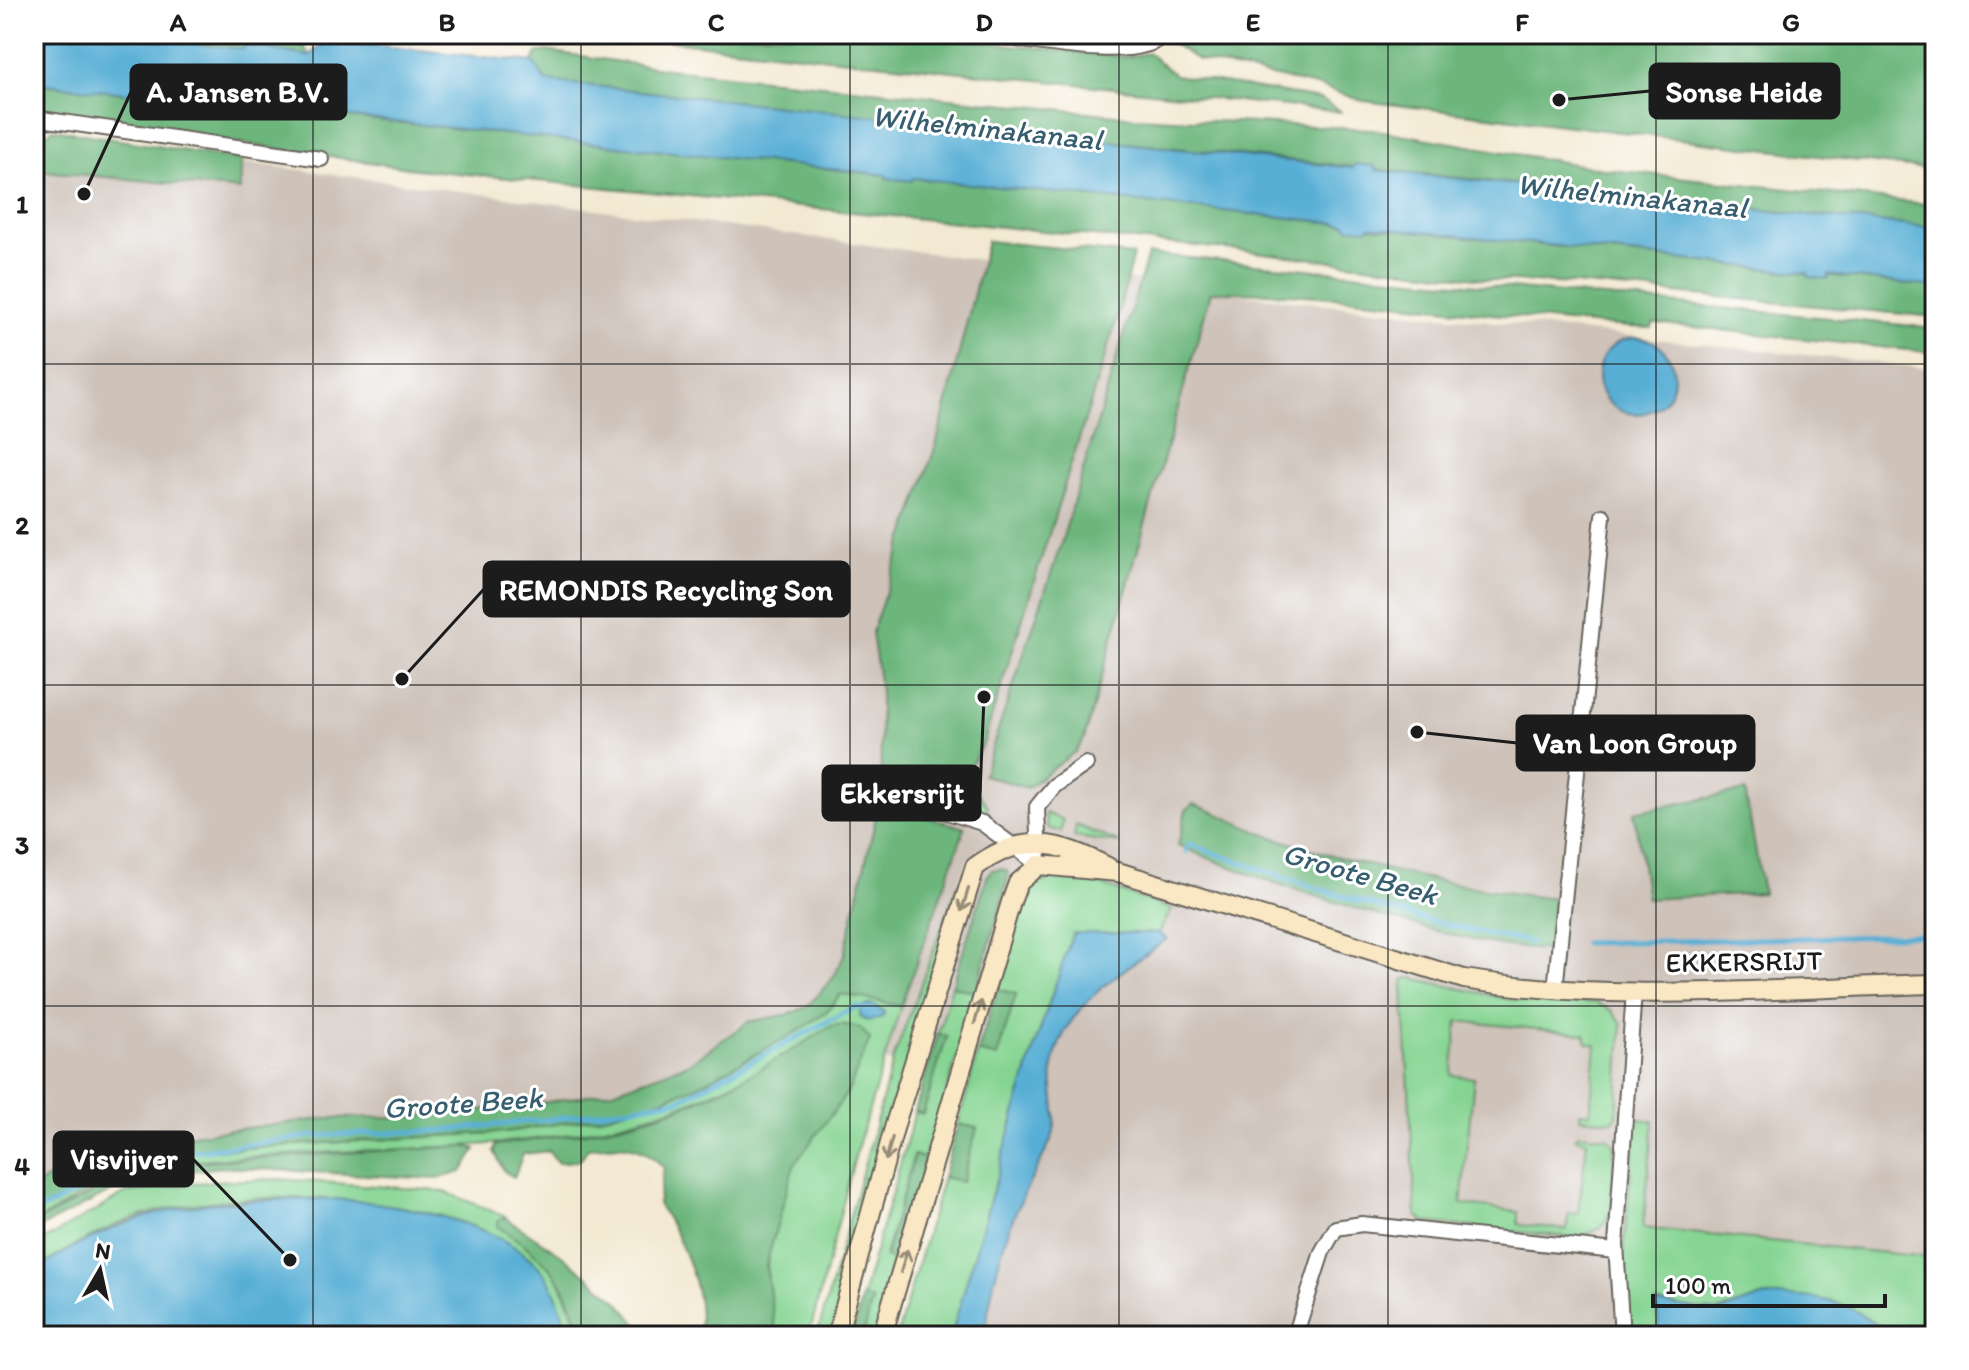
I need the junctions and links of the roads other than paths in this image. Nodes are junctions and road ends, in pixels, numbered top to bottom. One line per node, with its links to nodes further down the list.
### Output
1 (988, 34): 2 (street)
2 (1161, 37)
3 (34, 118): 4 (street)
4 (321, 159)
5 (1603, 516): 13 (street)
6 (1086, 764): 8 (street)
7 (938, 809): 9 (street)
8 (1038, 843): 9 (main road, EKKERSRIJT); 10 (street); 11 (main road, EKKERSRIJT)
9 (1012, 845): 10 (street); 16 (main road, EKKERSRIJT, one-way to 16)
10 (1039, 865): 11 (main road, EKKERSRIJT); 17 (main road, one-way to 10)
11 (1118, 872): 13 (main road, EKKERSRIJT)
12 (1935, 984): 14 (main road, EKKERSRIJT)
13 (1555, 990): 14 (main road, EKKERSRIJT)
14 (1634, 991): 15 (street)
15 (1615, 1251): 18 (street); 19 (street)
16 (837, 1336)
17 (882, 1336)
18 (1295, 1336)
19 (1622, 1336)

